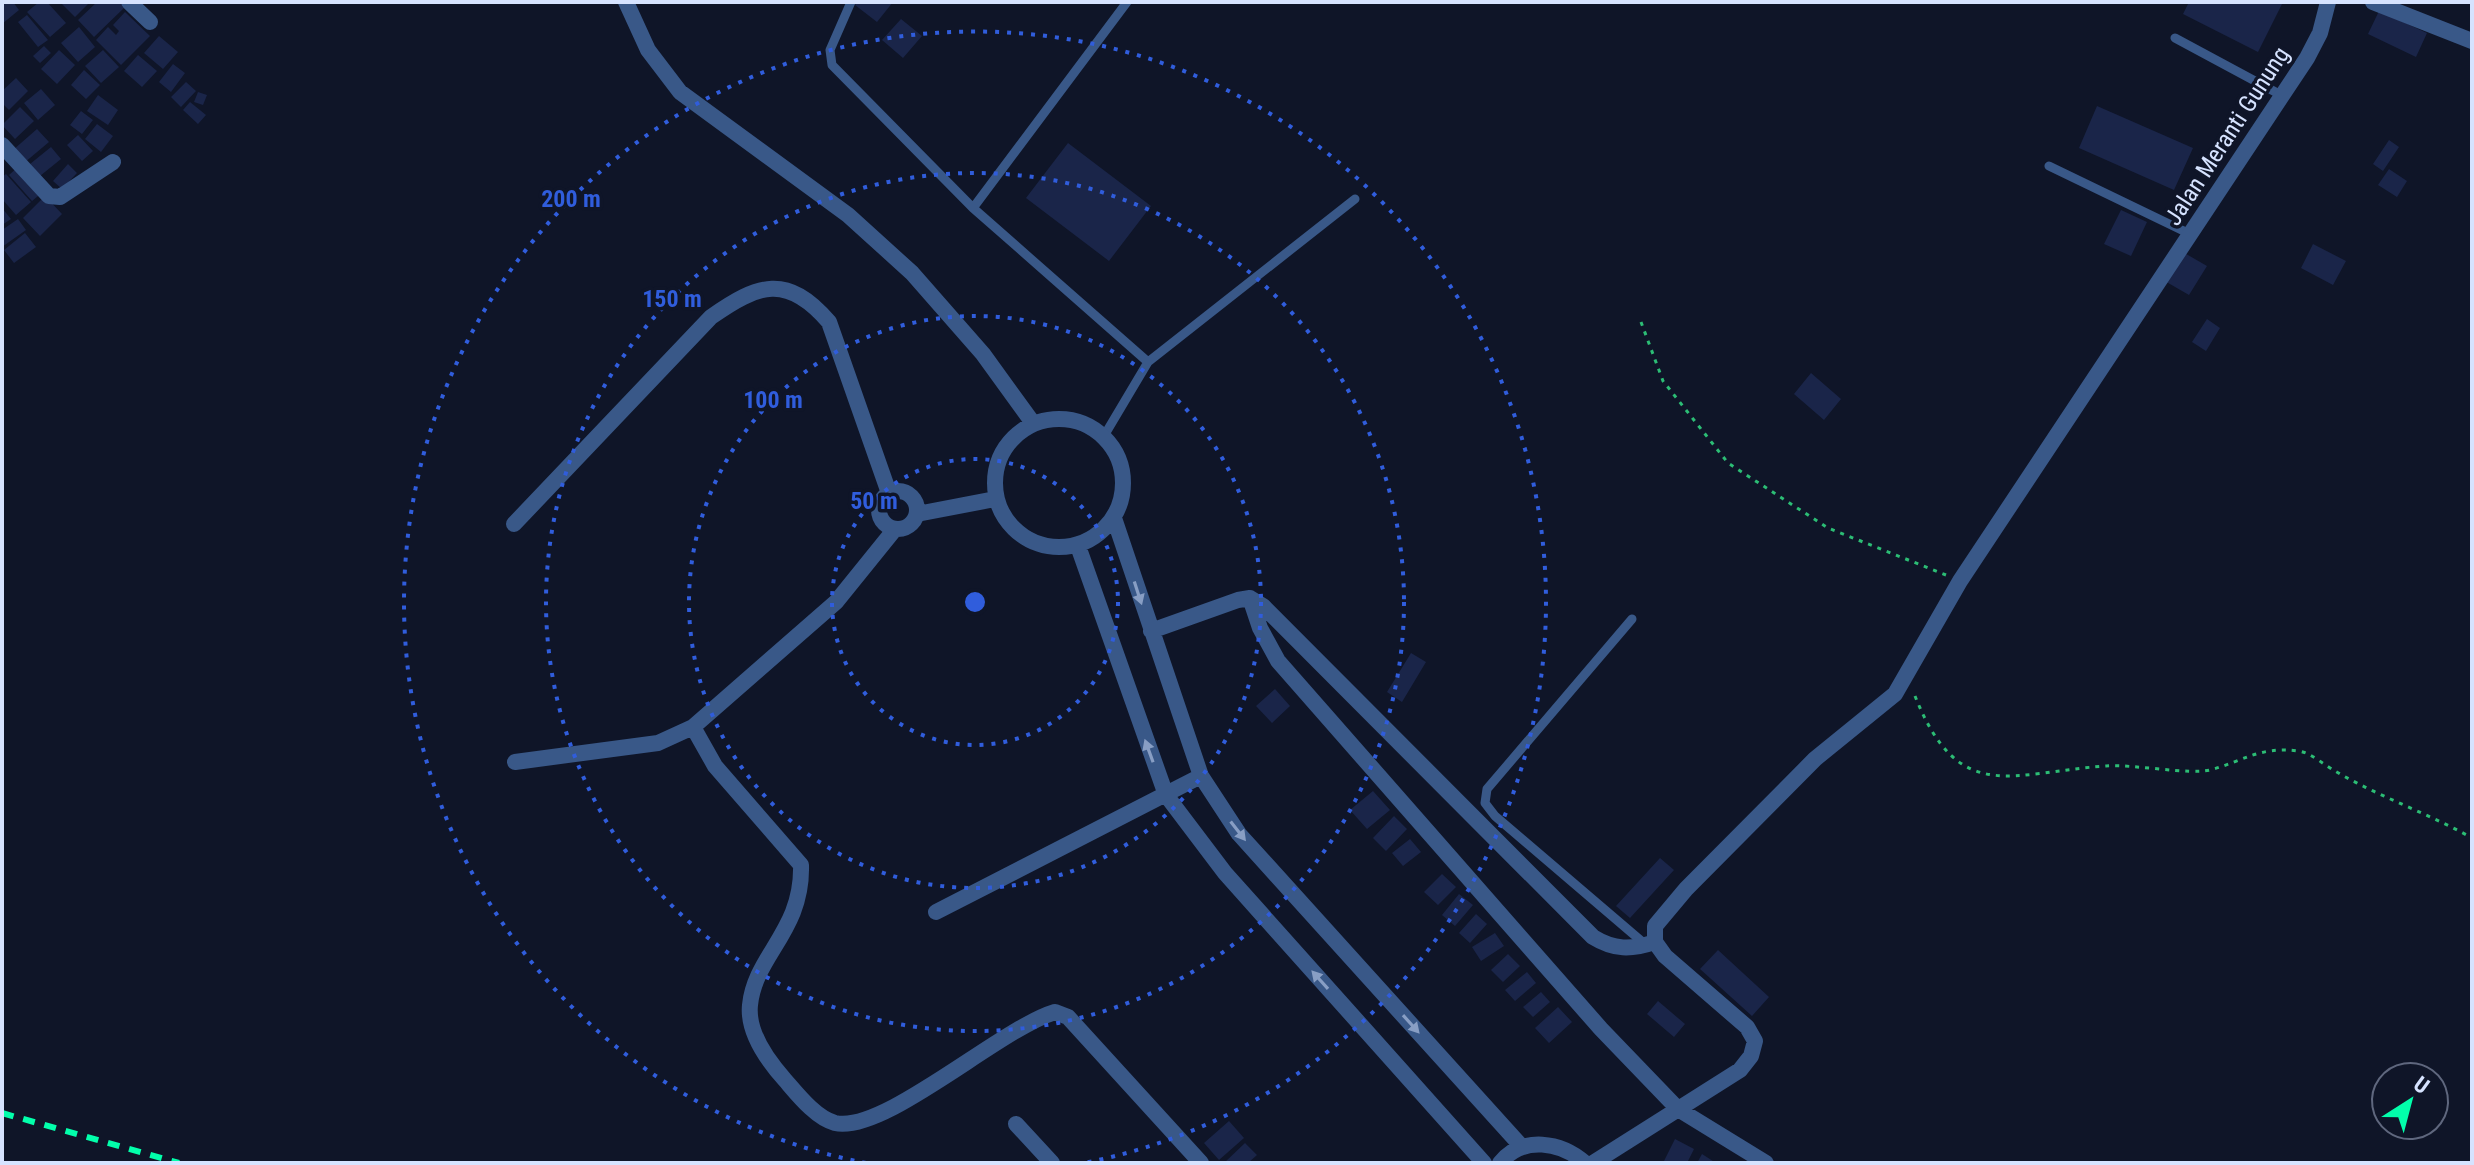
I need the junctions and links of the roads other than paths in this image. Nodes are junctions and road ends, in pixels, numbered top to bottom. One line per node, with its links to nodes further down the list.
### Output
1 (129, 2): 7 (street)
2 (851, 2): 15 (lane)
3 (1127, 2): 15 (lane)
4 (2328, 2): 10 (street, Jalan Meranti Gunung)
5 (2373, 2): 9 (street)
6 (633, 6): 18 (street)
7 (150, 22)
8 (2175, 38): 10 (lane)
9 (2472, 41)
10 (2281, 95): 16 (street, Jalan Meranti Gunung)
11 (2, 145): 12 (street)
12 (113, 162)
13 (2049, 166): 16 (lane)
14 (1355, 199): 17 (lane)
15 (973, 208): 17 (lane)
16 (2192, 235): 35 (street, Jalan Meranti Gunung)
17 (1148, 362): 19 (lane)
18 (1033, 423): 19 (street); 21 (street)
19 (1104, 436): 23 (street)
20 (889, 493): 22 (street); 24 (street); 25 (street)
21 (995, 499): 22 (street); 26 (street)
22 (917, 514): 25 (street)
23 (1114, 518): 26 (street); 29 (street, one-way to 29)
24 (514, 524)
25 (895, 529): 30 (street)
26 (1078, 546): 33 (street, one-way to 26)
27 (1250, 598): 29 (street); 35 (street); 36 (street)
28 (1632, 619): 35 (lane)
29 (1151, 631): 32 (street)
30 (693, 727): 31 (street); 40 (street)
31 (515, 762)
32 (1201, 776): 33 (street); 38 (street, one-way to 38)
33 (1166, 795): 34 (street); 41 (street, one-way to 33)
34 (936, 912)
35 (1650, 943): 36 (street)
36 (1678, 1109): 44 (street); 45 (street)
37 (1016, 1124): 39 (street)
38 (1522, 1147): 42 (street); 43 (street)
39 (1052, 1163)
40 (1201, 1163)
41 (1484, 1163)
42 (1500, 1163)
43 (1585, 1163)
44 (1593, 1163)
45 (1766, 1163)

